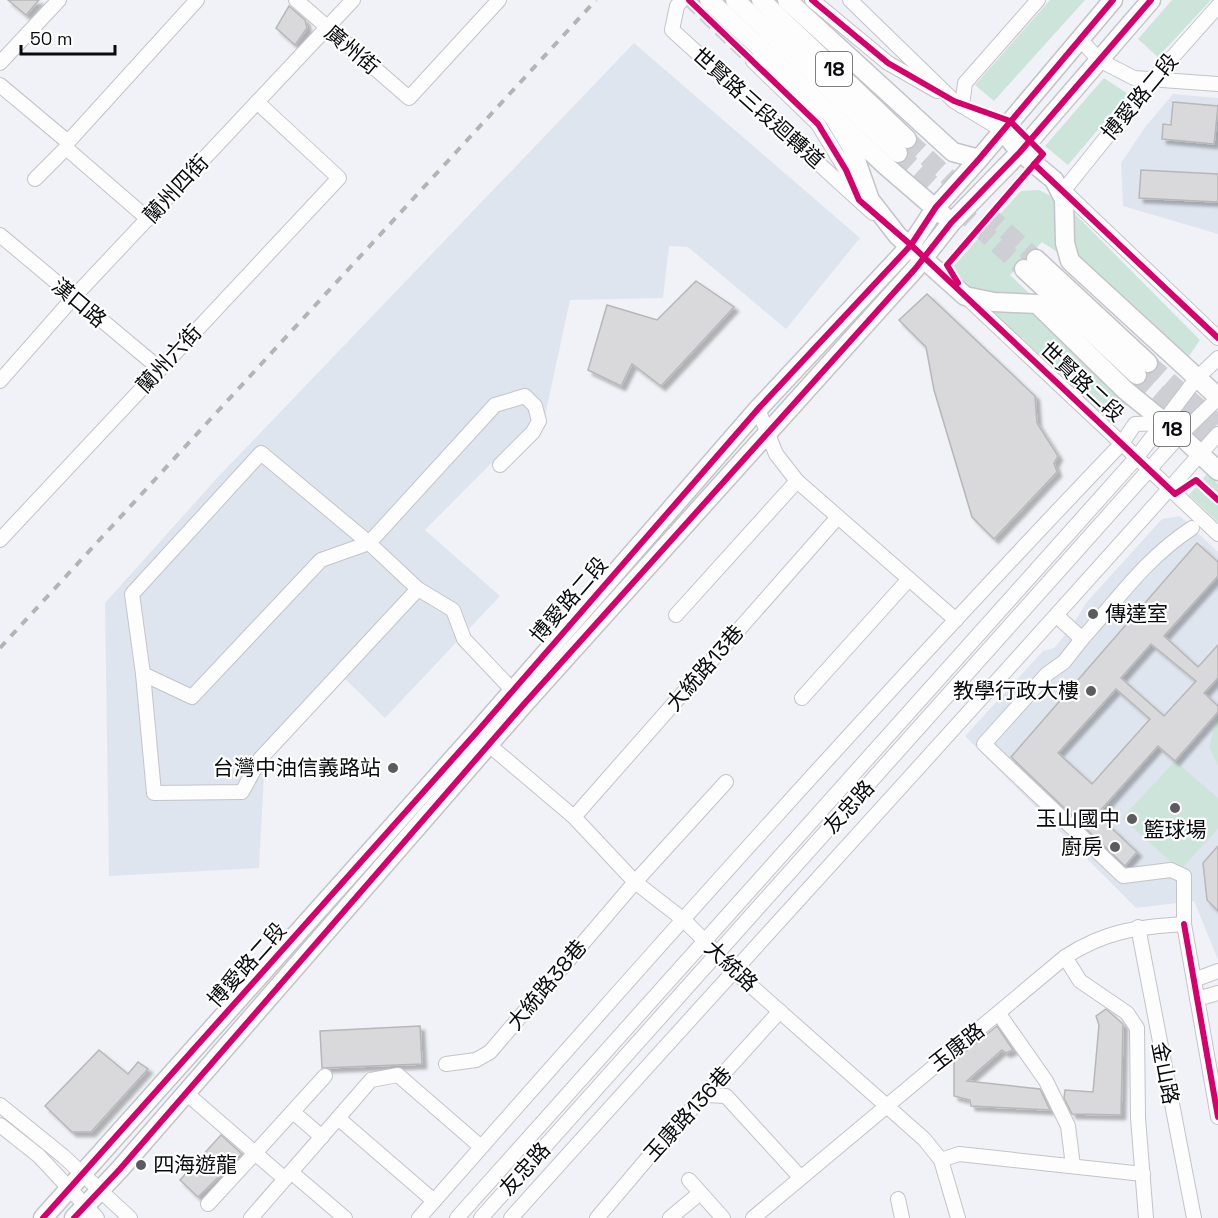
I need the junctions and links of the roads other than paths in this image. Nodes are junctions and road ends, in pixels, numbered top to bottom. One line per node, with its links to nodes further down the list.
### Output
1 (59, 0): 21 (street)
2 (197, 0): 29 (street)
3 (296, 0): 17 (street, 廣州街)
4 (353, 0): 17 (street, 蘭州四街)
5 (499, 0): 17 (street, 廣州街)
6 (709, 0): 27 (main road, 18)
7 (735, 0): 31 (main road)
8 (761, 0): 31 (main road, 18)
9 (787, 0): 32 (main road, 18)
10 (812, 0): 26 (street)
11 (850, 0): 26 (street)
12 (1038, 0): 26 (street)
13 (1113, 0): 18 (main road, 博愛路二段)
14 (1151, 0): 19 (main road, 博愛路二段)
15 (680, 3): 35 (street, 世賢路三段迴轉道)
16 (1218, 6): 22 (street, 博愛路二段)
17 (327, 28): 25 (street, 蘭州四街)
18 (1080, 39): 19 (street); 28 (main road, 博愛路二段)
19 (1099, 60): 22 (street); 30 (main road, 博愛路二段)
20 (753, 61): 35 (street)
21 (0, 63)
22 (1154, 78): 23 (street); 34 (street, 博愛路二段)
23 (1218, 84)
24 (0, 85): 29 (street)
25 (257, 102): 37 (street, 蘭州四街); 48 (street, 蘭州六街)
26 (958, 104): 28 (street)
27 (830, 111): 31 (main road, 18); 39 (main road)
28 (1002, 130): 30 (main road); 32 (main road, 博愛路二段)
29 (67, 145): 33 (street); 37 (street)
30 (1020, 152): 34 (main road); 38 (main road, 博愛路二段)
31 (897, 153): 36 (main road, 18)
32 (980, 159): 36 (main road, 博愛路二段)
33 (35, 179)
34 (1058, 185): 46 (street); 51 (main road, 18)
35 (859, 200): 39 (street, 世賢路三段迴轉道)
36 (936, 207): 38 (main road); 41 (main road, 博愛路二段)
37 (148, 219): 45 (street, 蘭州四街)
38 (951, 223): 42 (main road, 博愛路二段)
39 (895, 233): 41 (main road)
40 (0, 235): 45 (street, 漢口路)
41 (911, 244): 42 (main road); 53 (main road, 博愛路二段)
42 (925, 258): 44 (main road); 55 (main road, 博愛路二段)
43 (1030, 264): 49 (main road, 世賢路二段)
44 (965, 296): 54 (main road, 世賢路二段 / 18); 58 (street, 世賢路二段)
45 (73, 298): 48 (street, 漢口路); 50 (street, 蘭州四街)
46 (1218, 338)
47 (1218, 358): 51 (street, 友忠路)
48 (160, 369): 69 (street, 蘭州六街)
49 (1143, 369)
50 (1, 377)
51 (1196, 379): 52 (main road, 18); 54 (street, 友忠路)
52 (1218, 398): 57 (street, 友忠路)
53 (758, 409): 55 (street); 78 (main road, 博愛路二段)
54 (1164, 423): 57 (main road, 世賢路二段 / 18); 58 (street); 60 (street, 友忠路)
55 (767, 432): 64 (street); 80 (main road, 博愛路二段)
56 (1218, 434): 59 (street, 友忠路)
57 (1180, 435): 59 (main road, 世賢路二段 / 18); 62 (street, 友忠路)
58 (1122, 443): 60 (street, 世賢路二段); 75 (street)
59 (1200, 454): 63 (main road, 世賢路二段 / 18); 65 (street, 友忠路)
60 (1137, 457): 62 (street, 世賢路二段); 88 (street, 友忠路)
61 (500, 465): 70 (street)
62 (1150, 471): 65 (street, 世賢路二段); 89 (street, 友忠路)
63 (1218, 471)
64 (797, 481): 66 (street); 73 (street)
65 (1170, 489): 68 (street, 世賢路二段); 74 (street, 友忠路)
66 (837, 518): 71 (street); 83 (street, 大統路13巷)
67 (1192, 528): 76 (street)
68 (1218, 534)
69 (0, 540)
70 (369, 543): 72 (street); 77 (street); 77 (street)
71 (909, 579): 75 (street); 79 (street)
72 (418, 589): 77 (street); 78 (street)
73 (676, 615)
74 (1057, 616): 76 (street); 91 (street, 友忠路)
75 (956, 620): 85 (street)
76 (1082, 639): 86 (street, 金山路)
77 (143, 674)
78 (512, 690): 80 (street); 81 (main road, 博愛路二段)
79 (802, 698)
80 (524, 704): 81 (main road, 博愛路二段)
81 (482, 739): 83 (street, 大統路); 102 (main road, 博愛路二段); 118 (main road, 博愛路二段)
82 (726, 782): 84 (street, 大統路38巷)
83 (574, 817): 84 (street, 大統路)
84 (635, 882): 85 (street, 大統路); 98 (street, 大統路38巷)
85 (684, 920): 88 (street, 大統路); 113 (street)
86 (1184, 924): 87 (street, 玉康路); 93 (street, 金山路)
87 (1138, 927): 90 (street, 玉康路); 145 (street, 金山路)
88 (703, 940): 89 (street, 大統路); 135 (street, 友忠路)
89 (716, 954): 91 (street, 大統路); 136 (street, 友忠路)
90 (1065, 957): 97 (street, 玉康路); 119 (street)
91 (733, 970): 96 (street, 大統路); 137 (street, 友忠路)
92 (1218, 971): 93 (street)
93 (1194, 980): 95 (street, 金山路)
94 (1218, 993): 95 (street)
95 (1197, 999): 100 (street, 金山路)
96 (780, 1011): 103 (street, 玉康路136巷); 104 (street, 大統路)
97 (999, 1014): 104 (street, 玉康路); 117 (street)
98 (446, 1064)
99 (325, 1076): 106 (street)
100 (1216, 1092): 107 (street, 金山路)
101 (0, 1093): 112 (street)
102 (186, 1093): 114 (street); 124 (main road, 博愛路二段)
103 (705, 1095): 121 (street); 138 (street, 玉康路136巷)
104 (886, 1104): 116 (street, 大統路); 121 (street, 玉康路)
105 (0, 1105): 112 (street)
106 (293, 1112): 111 (street); 114 (street)
107 (1218, 1117)
108 (338, 1118): 111 (street); 113 (street); 127 (street)
109 (0, 1125): 115 (street)
110 (0, 1134): 115 (street)
111 (322, 1137): 120 (street)
112 (46, 1144): 118 (street)
113 (481, 1147): 127 (street)
114 (255, 1153): 120 (street); 128 (street)
115 (39, 1156): 123 (street)
116 (941, 1160): 117 (street); 143 (street, 大統路)
117 (1073, 1166): 119 (street)
118 (83, 1174): 123 (main road, 博愛路二段); 124 (street)
119 (1143, 1174): 144 (street)
120 (288, 1176): 132 (street); 133 (street)
121 (800, 1177): 141 (street, 玉康路)
122 (689, 1180): 125 (street)
123 (69, 1189): 129 (street); 130 (main road, 博愛路二段)
124 (100, 1191): 129 (main road, 博愛路二段); 131 (street)
125 (700, 1193): 139 (street); 140 (street)
126 (898, 1199): 142 (street)
127 (434, 1201): 134 (street)
128 (208, 1204)
129 (85, 1214)
130 (43, 1218)
131 (130, 1218)
132 (252, 1218)
133 (345, 1218)
134 (418, 1218)
135 (457, 1218)
136 (482, 1218)
137 (511, 1218)
138 (597, 1218)
139 (670, 1218)
140 (723, 1218)
141 (753, 1218)
142 (902, 1218)
143 (958, 1218)
144 (1146, 1218)
145 (1194, 1218)

